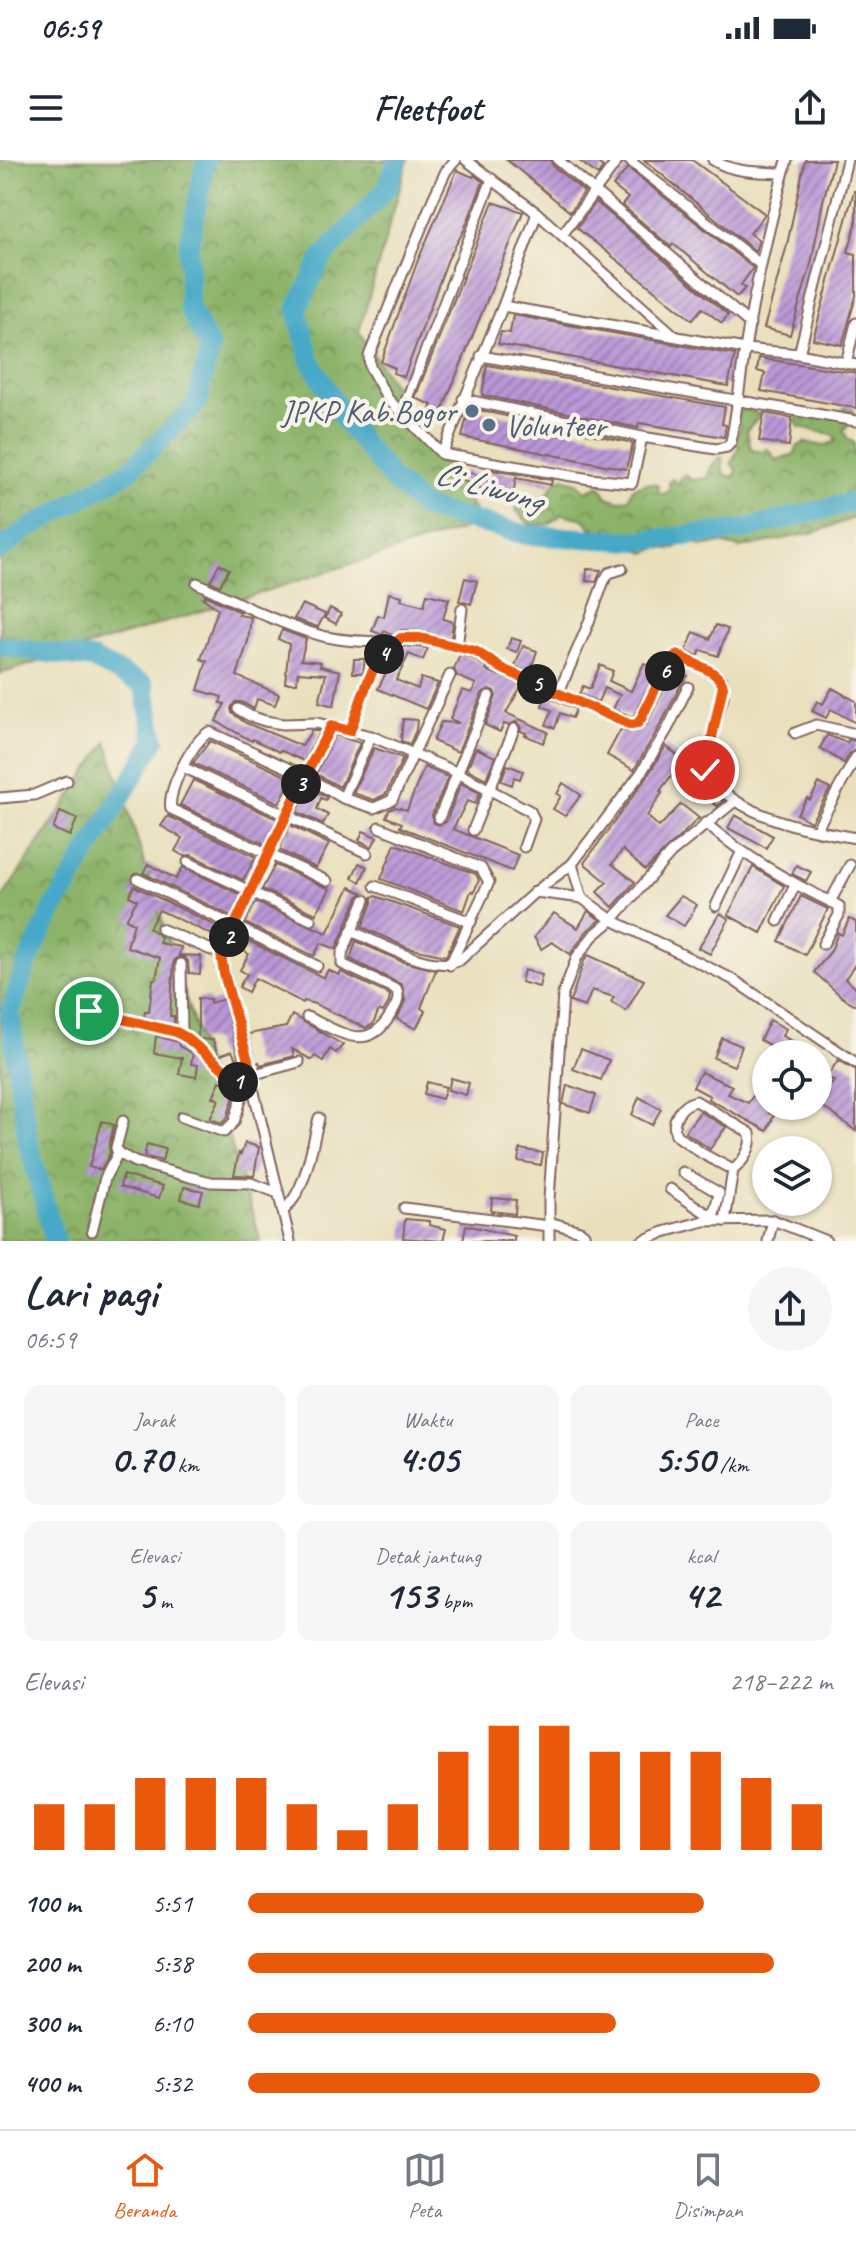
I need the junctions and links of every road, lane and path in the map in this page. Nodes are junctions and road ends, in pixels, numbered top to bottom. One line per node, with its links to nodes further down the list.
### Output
1 (456, 160): 25 (street)
2 (466, 160): 10 (street)
3 (558, 160): 11 (street)
4 (618, 160): 11 (street)
5 (629, 160): 14 (street)
6 (713, 160): 9 (street)
7 (787, 160): 9 (street)
8 (847, 160): 20 (street)
9 (783, 173): 14 (street)
10 (492, 179): 12 (street); 25 (street)
11 (595, 193): 13 (street); 17 (street)
12 (537, 213): 13 (street); 15 (street)
13 (562, 235): 18 (street)
14 (761, 265): 17 (street)
15 (503, 306): 18 (street); 21 (street)
16 (856, 323): 22 (street)
17 (750, 324): 19 (street)
18 (678, 338): 19 (street)
19 (745, 349): 20 (street); 24 (street)
20 (799, 354): 22 (street)
21 (481, 356): 23 (street); 24 (street)
22 (851, 364)
23 (463, 399): 27 (street); 28 (street)
24 (739, 402): 26 (street); 27 (street)
25 (401, 414): 28 (street)
26 (856, 421)
27 (642, 437): 28 (street)
28 (442, 454)
29 (622, 569): 36 (street)
30 (197, 583): 32 (street)
31 (462, 609): 33 (street)
32 (394, 643): 33 (street); 41 (street)
33 (457, 647): 36 (street)
34 (450, 675): 45 (street)
35 (688, 687): 67 (street)
36 (558, 694): 54 (street)
37 (489, 696): 48 (street)
38 (238, 709): 39 (street)
39 (331, 726): 41 (street); 49 (street)
40 (514, 729): 51 (street)
41 (350, 731): 44 (street)
42 (795, 733): 43 (street)
43 (856, 734)
44 (371, 736): 45 (street); 53 (street)
45 (416, 754): 48 (street); 53 (street)
46 (856, 757): 60 (street)
47 (183, 767): 49 (street); 55 (street); 63 (street)
48 (456, 772): 51 (street); 56 (street)
49 (305, 776): 53 (street); 55 (street)
50 (67, 781): 52 (street)
51 (490, 788): 59 (street); 62 (street)
52 (0, 798)
53 (343, 798)
54 (735, 801): 57 (street); 60 (street)
55 (287, 814): 63 (street); 64 (street)
56 (439, 818)
57 (705, 823): 65 (street); 80 (street)
58 (379, 827): 82 (street)
59 (473, 830)
60 (816, 830): 61 (street)
61 (856, 838)
62 (524, 847)
63 (268, 853): 70 (street); 73 (street)
64 (367, 853)
65 (741, 853): 71 (street); 78 (street)
66 (188, 862): 73 (street)
67 (572, 864): 74 (street); 75 (street)
68 (850, 865): 77 (street)
69 (138, 879): 83 (street)
70 (327, 881)
71 (795, 885): 77 (street); 81 (street)
72 (375, 886): 82 (street)
73 (250, 890): 79 (street); 83 (street)
74 (535, 892): 75 (street); 89 (street)
75 (582, 898): 80 (street)
76 (365, 900): 85 (street)
77 (830, 902): 86 (street)
78 (716, 906)
79 (311, 920)
80 (612, 920): 95 (street); 109 (street)
81 (778, 921)
82 (471, 922): 89 (street)
83 (233, 926): 87 (street); 90 (street)
84 (161, 929): 87 (street)
85 (351, 931): 89 (street); 92 (street)
86 (823, 944)
87 (221, 954): 96 (street)
88 (181, 964): 93 (street)
89 (450, 965)
90 (317, 966)
91 (89, 1011): 93 (street)
92 (307, 1017)
93 (182, 1035): 96 (street)
94 (299, 1062): 96 (street)
95 (856, 1063)
96 (250, 1081): 97 (street); 104 (street)
97 (182, 1117)
98 (319, 1118): 106 (street)
99 (123, 1121): 100 (street)
100 (118, 1153): 104 (street); 110 (street)
101 (733, 1170): 101 (street); 107 (street)
102 (683, 1172): 107 (street)
103 (670, 1189): 107 (street)
104 (278, 1193): 106 (street)
105 (404, 1208): 109 (street)
106 (283, 1211): 111 (street)
107 (718, 1219): 108 (street); 114 (street)
108 (773, 1220): 115 (street); 116 (street)
109 (549, 1224): 112 (street); 113 (street)
110 (92, 1231)
111 (290, 1241)
112 (549, 1241)
113 (586, 1241)
114 (642, 1241)
115 (768, 1241)
116 (826, 1241)

